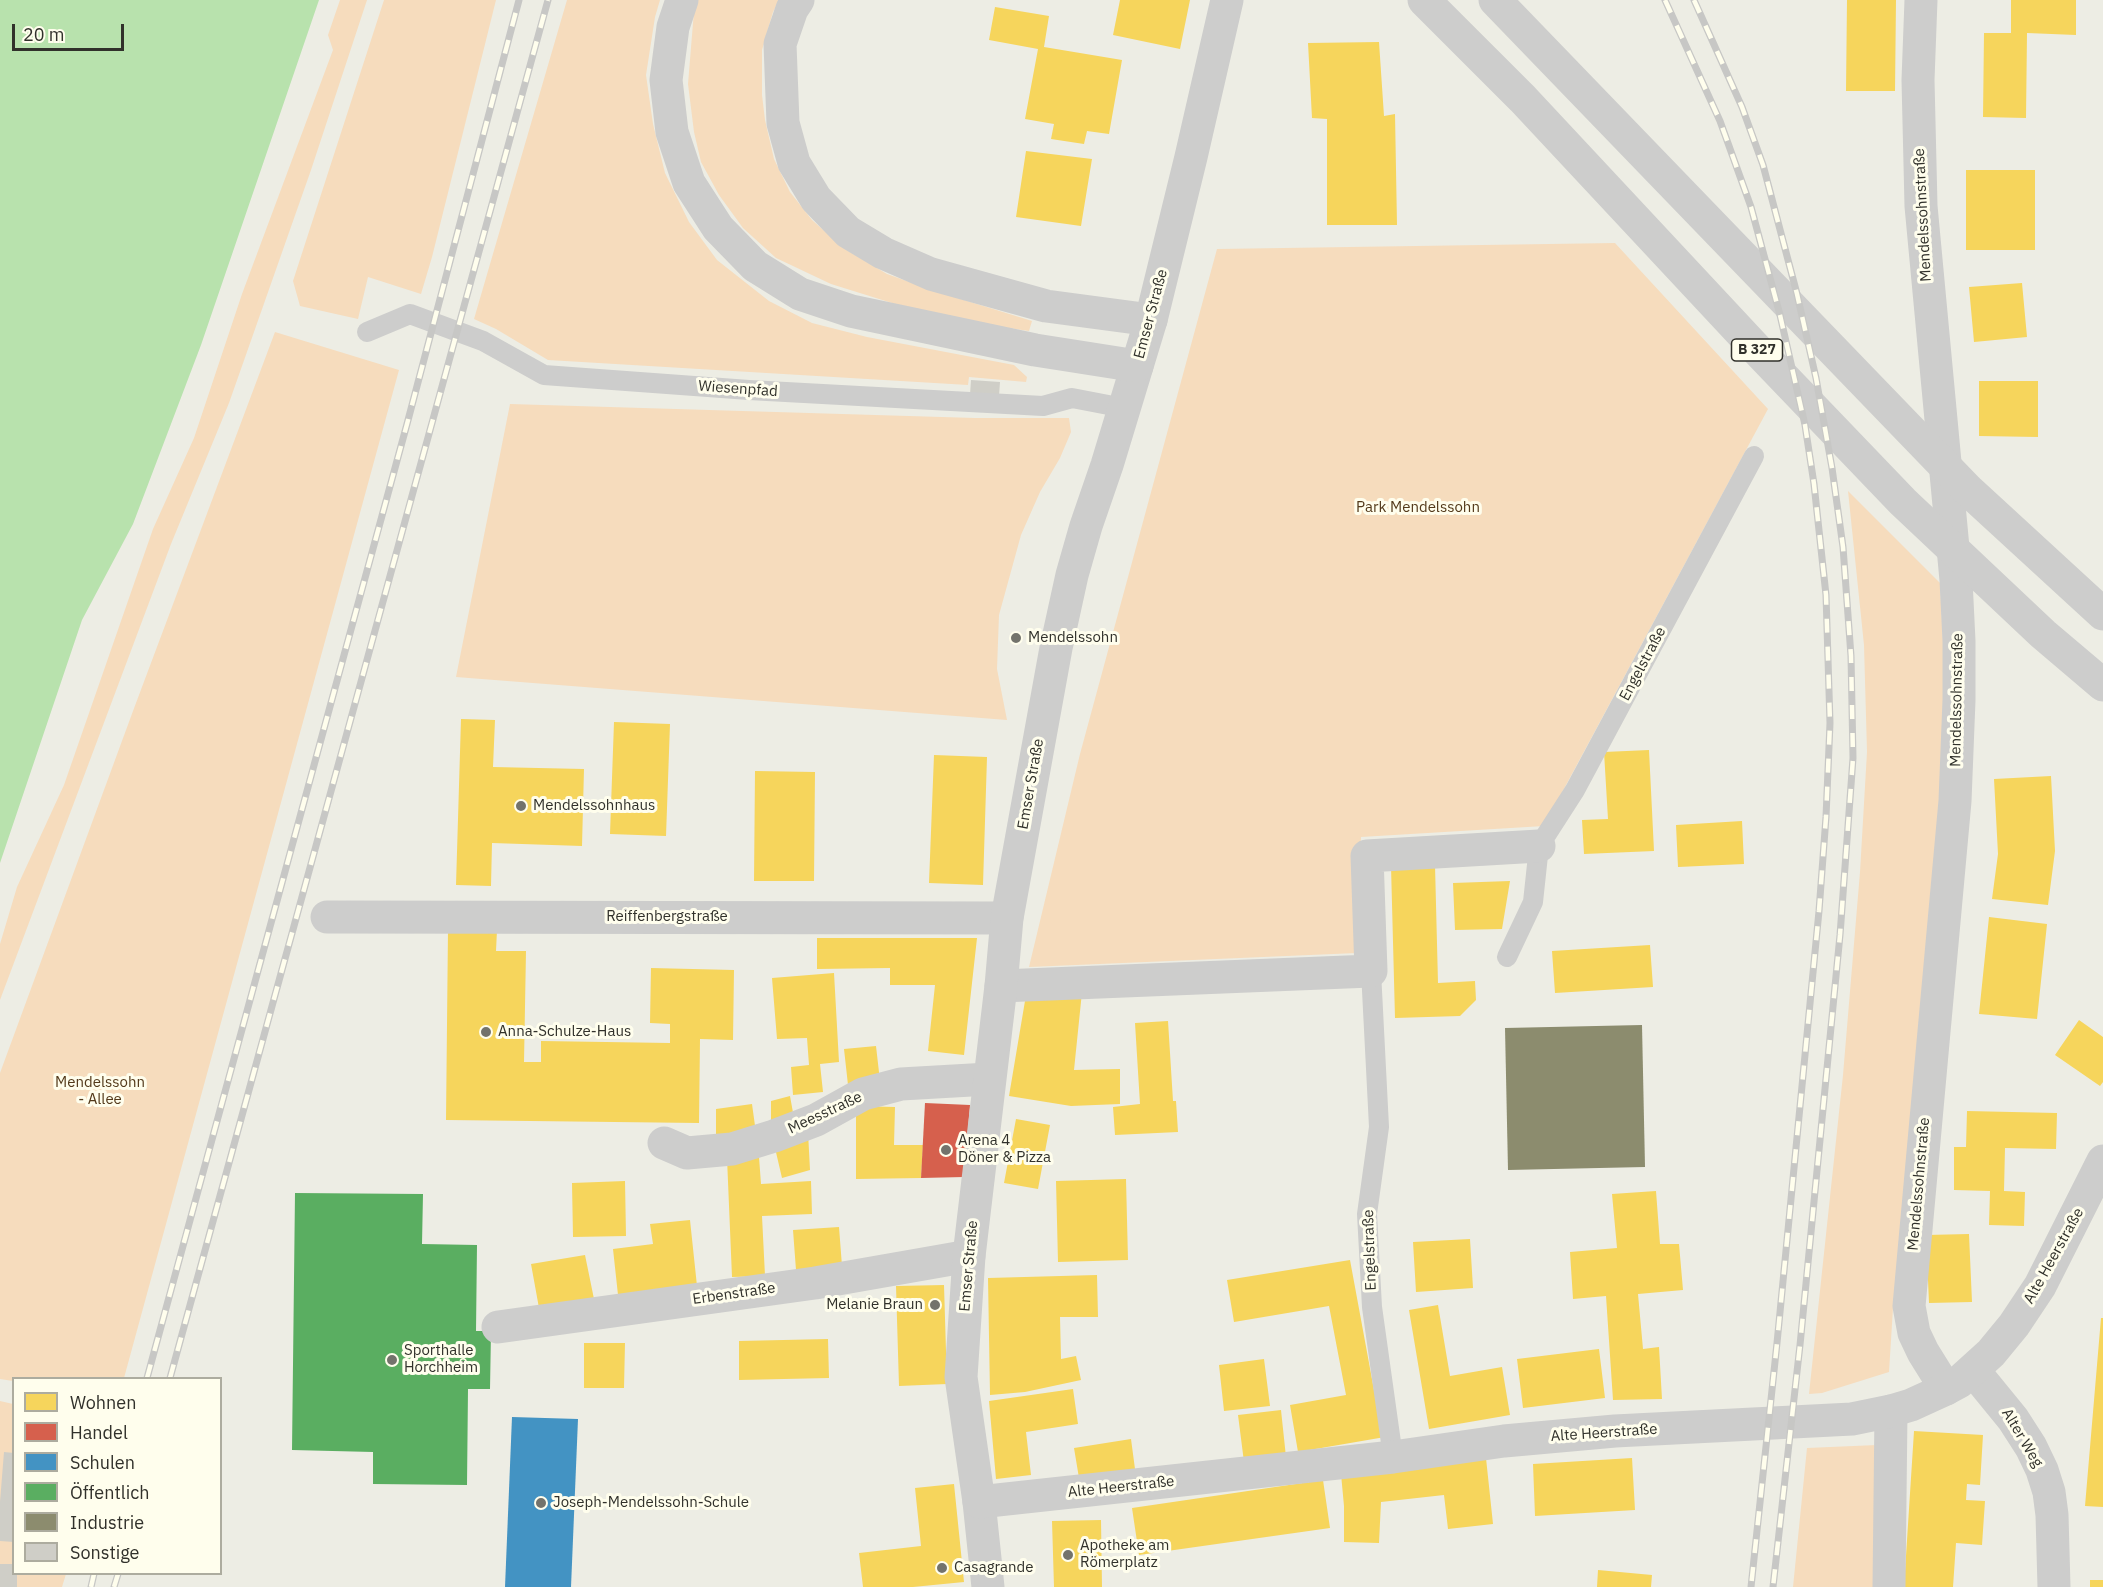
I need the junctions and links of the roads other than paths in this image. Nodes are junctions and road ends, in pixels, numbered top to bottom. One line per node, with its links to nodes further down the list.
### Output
1 (682, 0): 9 (main road)
2 (798, 0): 7 (main road)
3 (1227, 0): 7 (main road, Emser Straße)
4 (1424, 0): 13 (main road, B 327)
5 (1495, 0): 12 (main road)
6 (1921, 0): 26 (main road, Mendelssohnstraße)
7 (1150, 320): 9 (main road, Emser Straße)
8 (367, 332): 10 (lane, Wiesenpfad)
9 (1137, 366): 10 (main road, Emser Straße)
10 (1124, 408): 16 (main road, Emser Straße)
11 (1754, 456): 14 (lane, Engelstraße)
12 (2103, 614)
13 (2103, 685)
14 (1539, 846): 17 (lane, Engelstraße); 18 (main road, Engelstraße)
15 (327, 917): 16 (main road, Reiffenbergstraße)
16 (1007, 918): 19 (main road, Emser Straße)
17 (1507, 957)
18 (1371, 971): 19 (main road); 28 (lane, Engelstraße)
19 (1001, 986): 20 (main road, Emser Straße)
20 (989, 1079): 21 (main road, Meesstraße); 23 (main road, Emser Straße)
21 (664, 1143)
22 (2103, 1161): 25 (main road, Alte Heerstraße)
23 (969, 1256): 24 (main road, Erbenstraße); 29 (main road, Emser Straße)
24 (498, 1327)
25 (1974, 1370): 26 (main road, Alte Heerstraße); 32 (main road, Alter Weg)
26 (1946, 1389): 27 (main road, Alte Heerstraße)
27 (1891, 1411): 28 (main road, Alte Heerstraße); 31 (main road)
28 (1393, 1457): 29 (main road, Alte Heerstraße)
29 (979, 1502): 30 (main road, Emser Straße)
30 (988, 1587)
31 (1889, 1587)
32 (2054, 1587)

